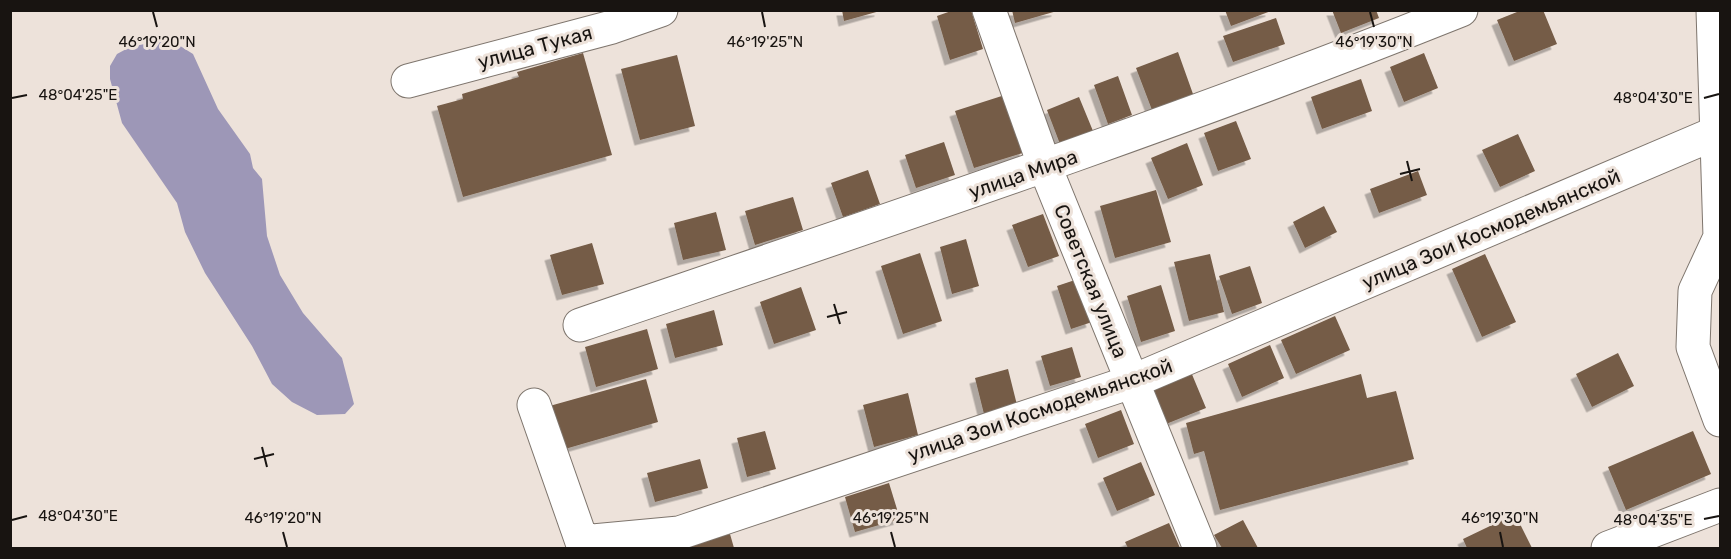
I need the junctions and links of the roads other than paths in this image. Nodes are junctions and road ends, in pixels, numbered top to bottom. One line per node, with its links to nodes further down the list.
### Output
1 (661, 10): 5 (street, улица Тукая)
2 (988, 10): 7 (street, Советская улица)
3 (1461, 10): 7 (street, улица Мира)
4 (1713, 10): 6 (street)
5 (408, 81)
6 (1718, 132): 9 (street, улица Зои Космодемьянской); 11 (street)
7 (1045, 167): 8 (street, улица Мира); 9 (street, Советская улица)
8 (580, 325)
9 (1131, 382): 13 (street, улица Зои Космодемьянской); 14 (street, Советская улица)
10 (534, 405): 13 (street, улица Зои Космодемьянской)
11 (1720, 420)
12 (1720, 505): 15 (street)
13 (670, 542)
14 (1200, 549)
15 (1608, 549)

